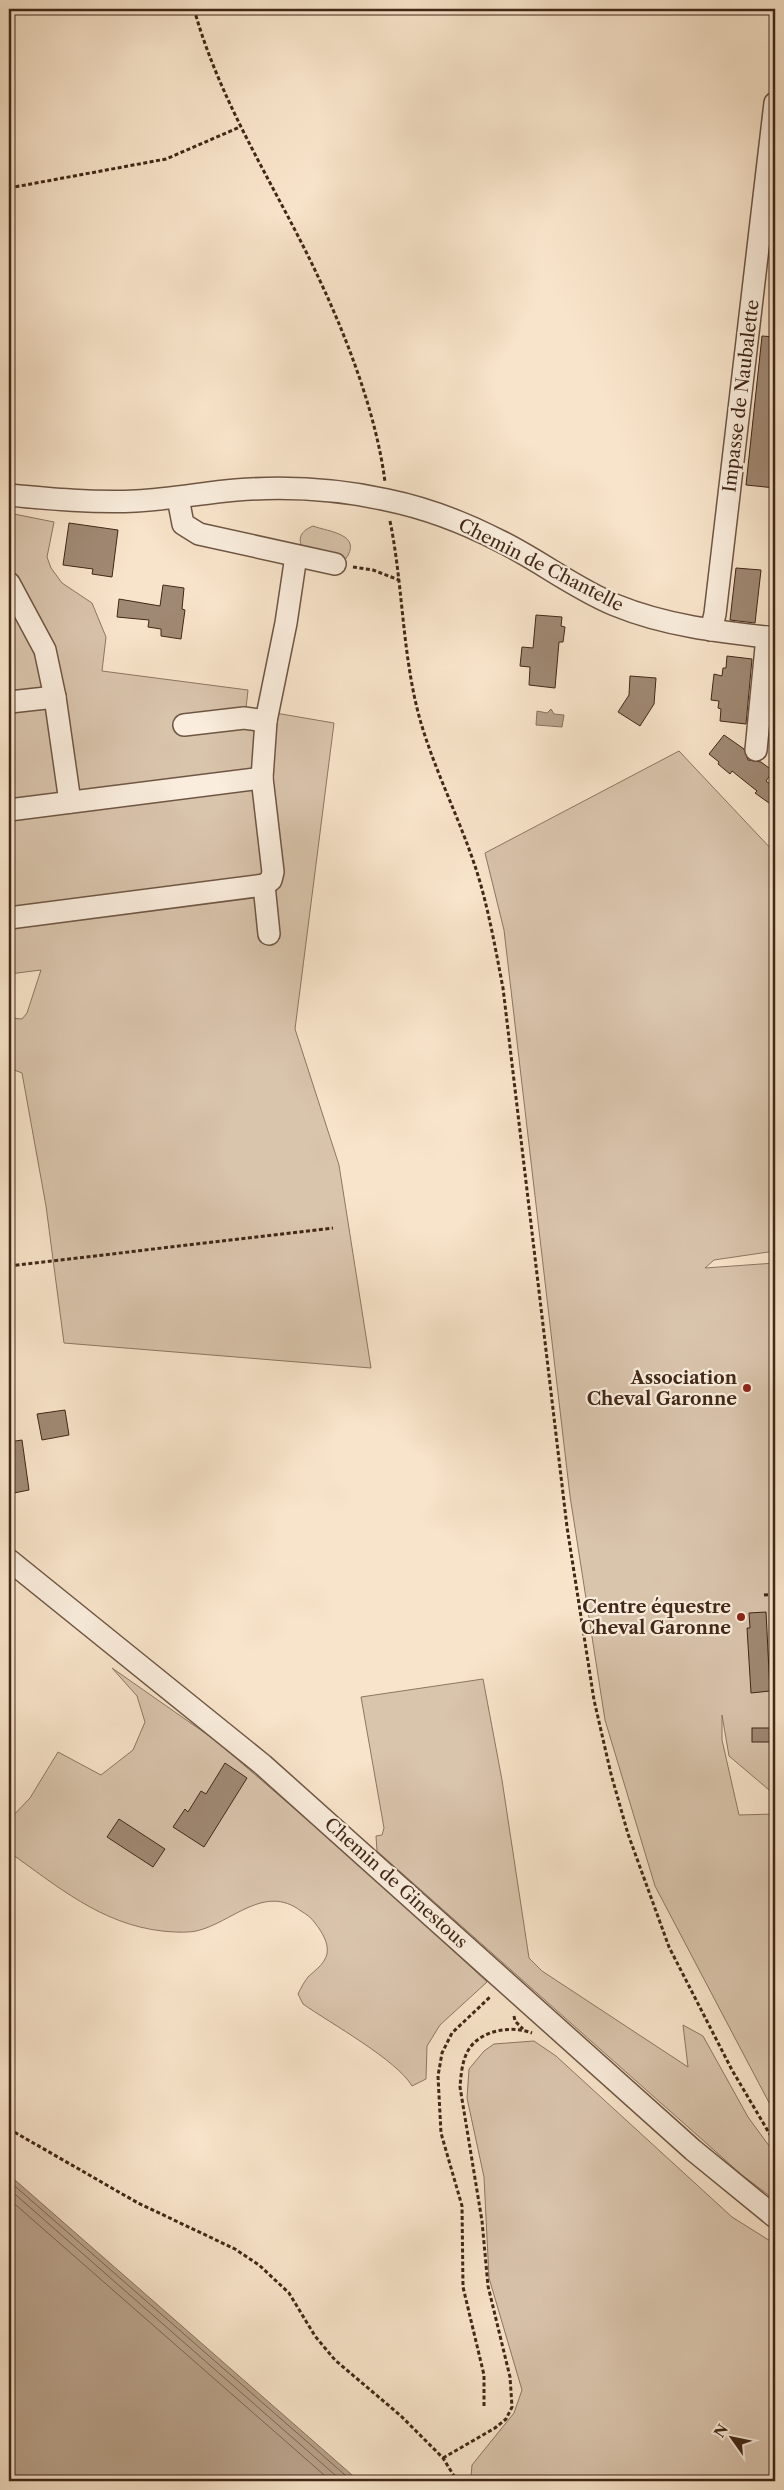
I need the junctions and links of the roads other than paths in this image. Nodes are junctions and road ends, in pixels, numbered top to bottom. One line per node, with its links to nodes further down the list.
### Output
1 (775, 103): 7 (street, Impasse de Naubalette)
2 (9, 495): 3 (street, Chemin de Chantelle)
3 (178, 498): 4 (street); 7 (street, Chemin de Chantelle)
4 (296, 556): 5 (street); 11 (street)
5 (335, 564)
6 (9, 583): 9 (street)
7 (711, 630): 8 (street, Chemin de Chantelle)
8 (771, 637): 13 (street)
9 (55, 697): 10 (street); 15 (street)
10 (10, 702)
11 (266, 721): 12 (street); 14 (street)
12 (184, 725)
13 (756, 750)
14 (262, 778): 15 (street); 17 (street)
15 (70, 802): 16 (street)
16 (9, 810)
17 (264, 885): 18 (street); 19 (street)
18 (9, 918)
19 (269, 934)
20 (9, 1560): 21 (street, Chemin de Ginestous)
21 (775, 2217)

